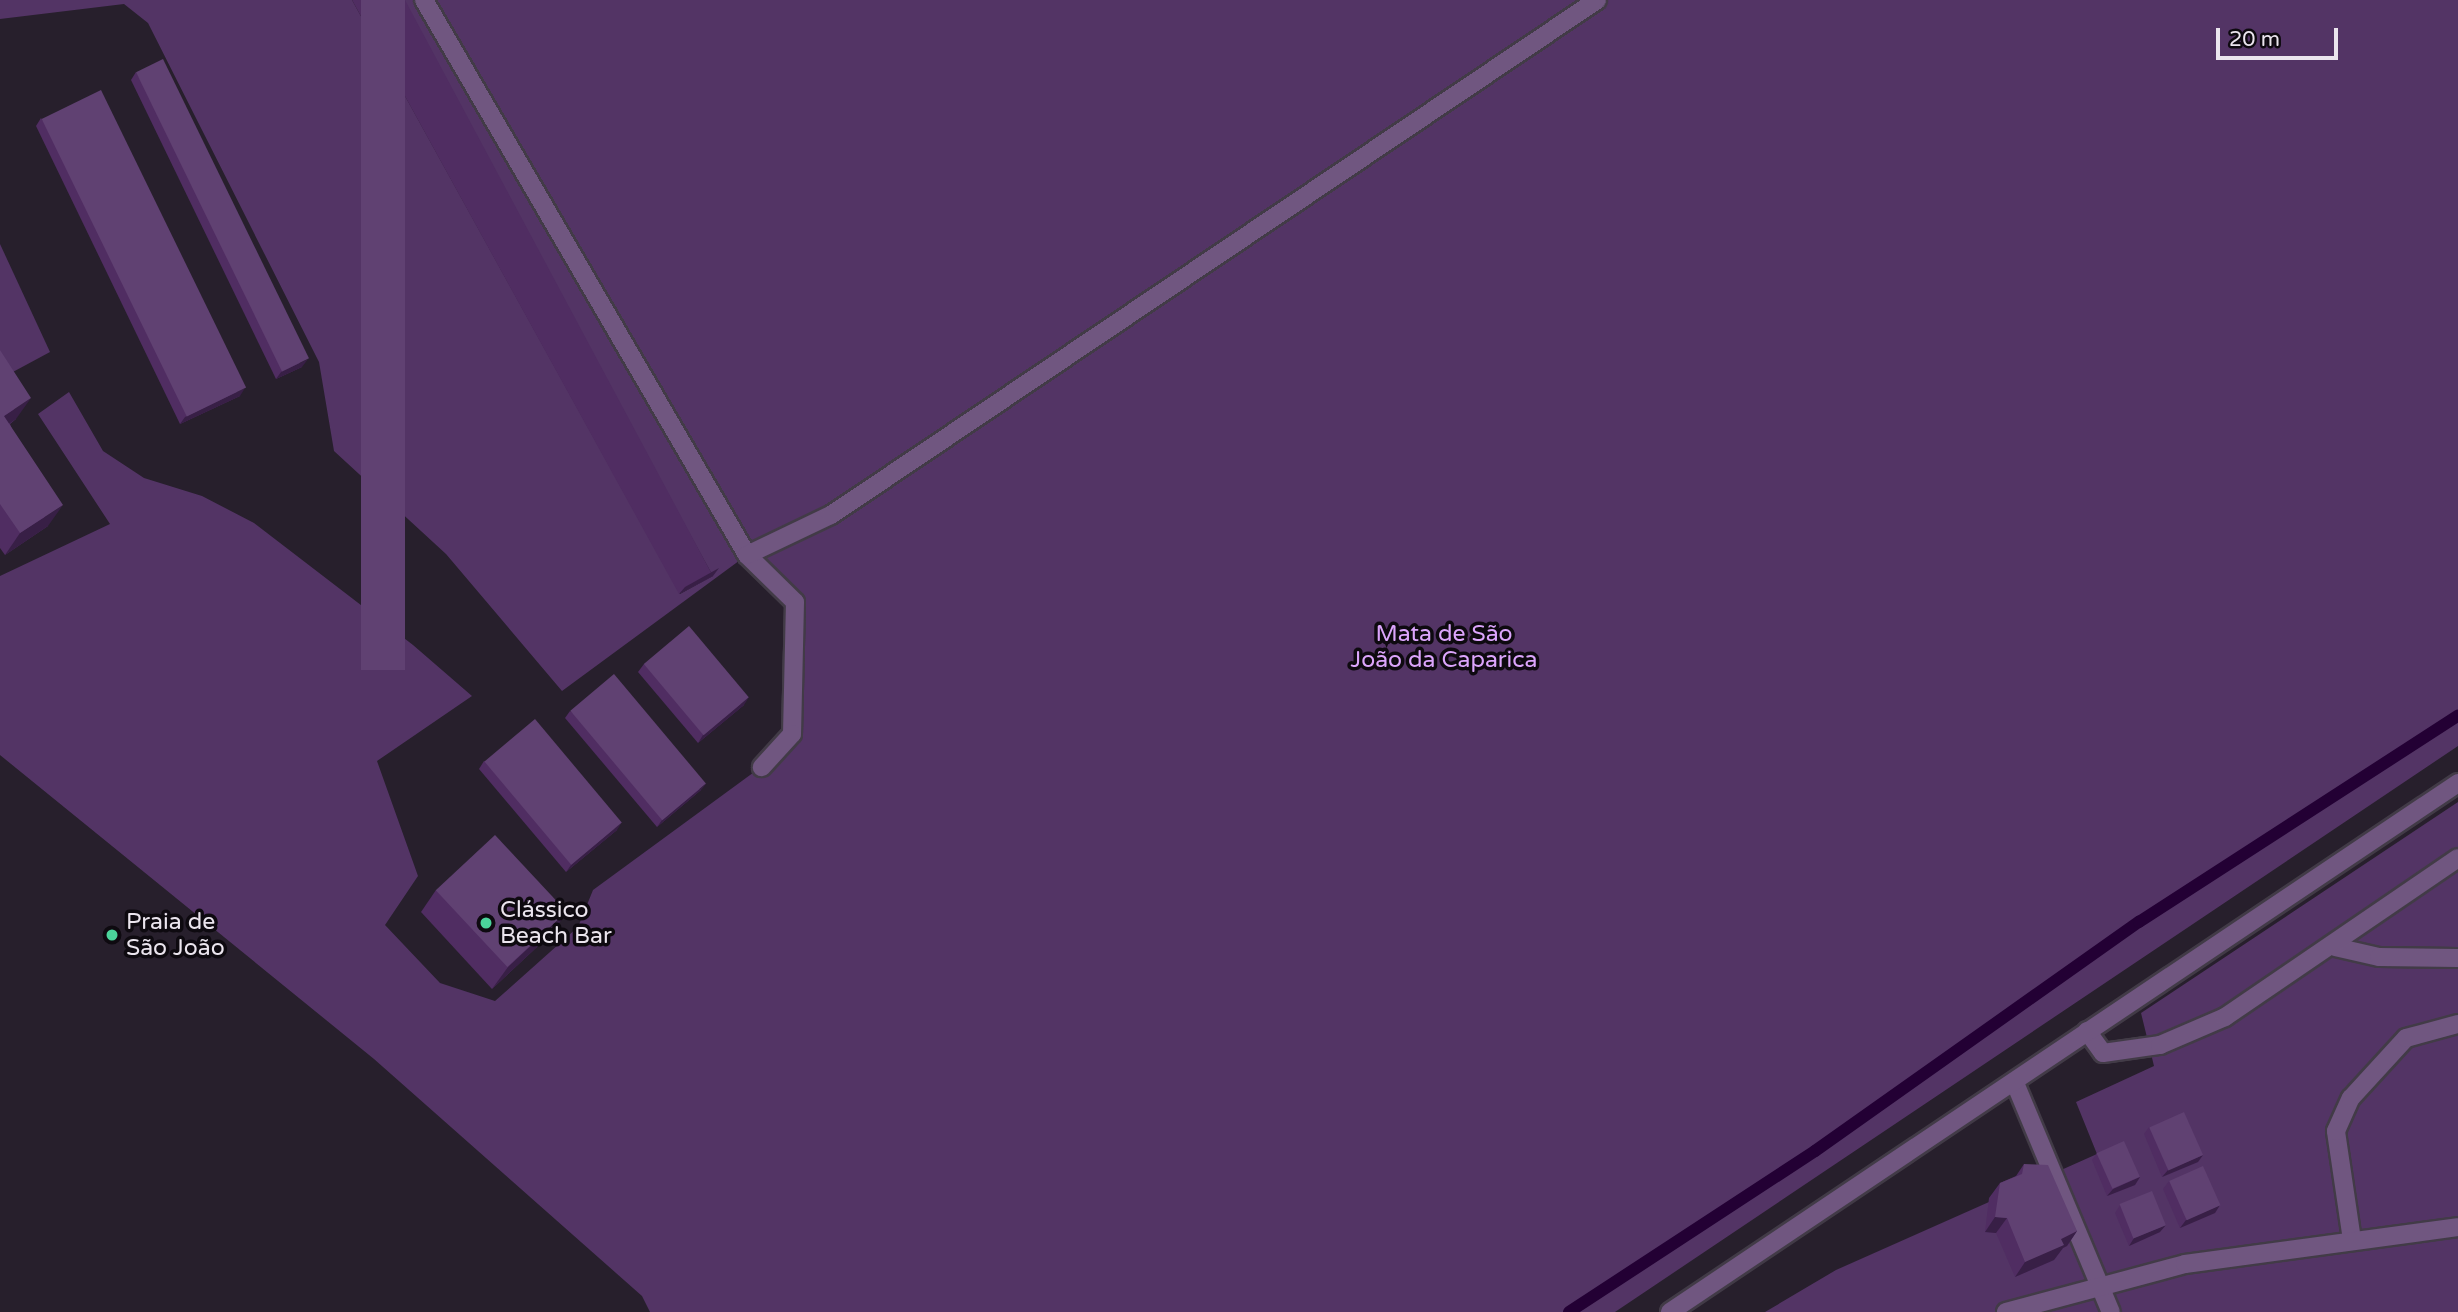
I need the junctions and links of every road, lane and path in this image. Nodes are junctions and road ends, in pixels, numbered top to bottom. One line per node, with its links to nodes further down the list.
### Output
1 (424, 0): 3 (lane)
2 (1597, 0): 3 (lane)
3 (747, 555): 4 (lane)
4 (762, 767)
5 (2458, 783): 10 (lane)
6 (2458, 858): 7 (lane)
7 (2335, 947): 8 (lane); 10 (lane)
8 (2458, 958)
9 (2458, 1024): 13 (lane)
10 (2087, 1031): 11 (lane)
11 (2015, 1083): 14 (lane); 15 (lane)
12 (2458, 1227): 13 (lane)
13 (2352, 1240): 14 (lane)
14 (2102, 1285): 16 (lane); 17 (lane)
15 (1670, 1312)
16 (2006, 1312)
17 (2111, 1312)

